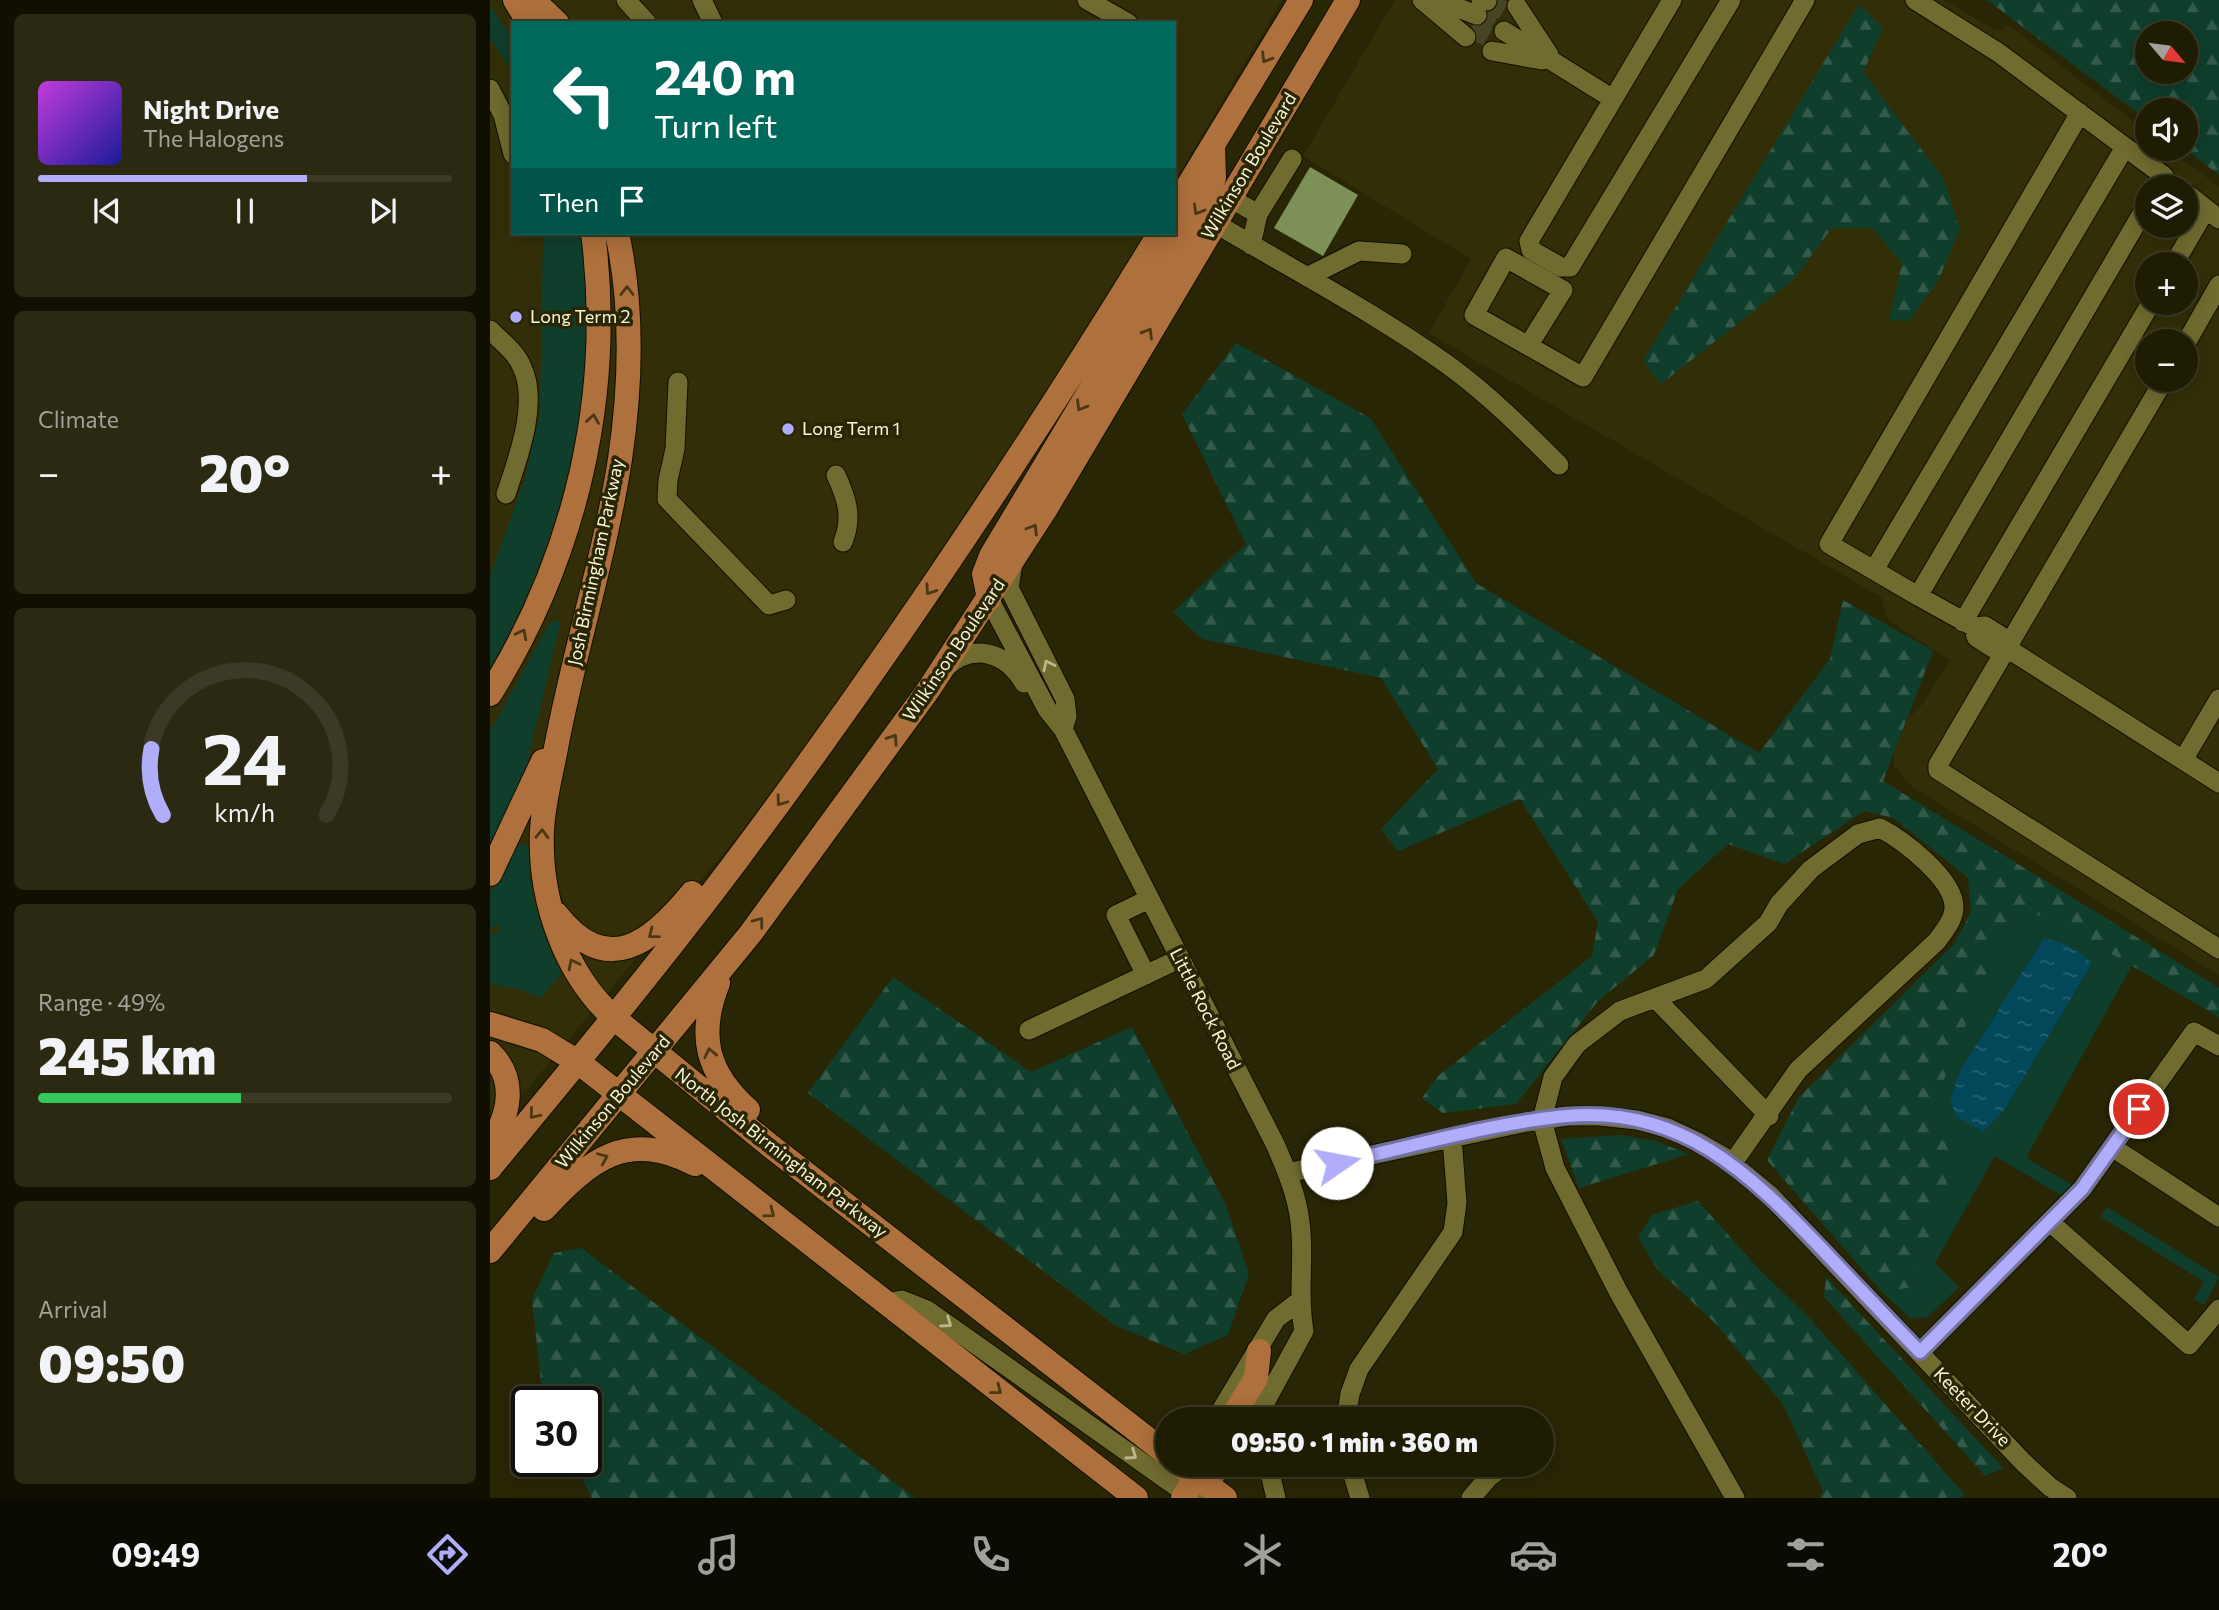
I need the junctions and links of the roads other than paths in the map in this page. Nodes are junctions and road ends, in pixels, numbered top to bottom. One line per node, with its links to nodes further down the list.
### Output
1 (515, 0): 15 (main road)
2 (533, 0): 16 (main road)
3 (626, 0): 17 (street)
4 (702, 0): 18 (street)
5 (1087, 0): 19 (street)
6 (1301, 0): 25 (main road, one-way to 25)
7 (1349, 0): 29 (main road, Wilkinson Boulevard)
8 (1424, 0): 14 (street)
9 (1437, 0): 14 (street)
10 (1672, 0): 22 (street)
11 (1731, 0): 22 (street)
12 (1805, 0): 47 (street)
13 (1915, 0): 23 (street)
14 (1476, 16)
15 (528, 21)
16 (555, 21)
17 (646, 21)
18 (712, 21)
19 (1124, 21)
20 (1554, 62): 20 (street); 22 (street)
21 (490, 89): 24 (street)
22 (1613, 99)
23 (2080, 113): 26 (street); 55 (street)
24 (511, 146)
25 (1213, 146): 31 (main road); 57 (main road, one-way to 57)
26 (2125, 147): 28 (street); 55 (street)
27 (1292, 159): 32 (street)
28 (2157, 175)
29 (1230, 198): 32 (street); 34 (main road, Wilkinson Boulevard)
30 (2198, 202): 33 (street)
31 (1176, 206)
32 (1258, 214): 39 (street)
33 (2213, 214): 40 (street)
34 (1214, 223): 39 (street); 54 (main road, Wilkinson Boulevard, one-way to 34)
35 (2135, 225): 56 (street)
36 (593, 235): 62 (main road, Josh Birmingham Parkway, one-way to 36)
37 (617, 235): 65 (main road, Josh Birmingham Parkway, one-way to 37)
38 (1159, 235): 69 (main road, one-way to 69)
39 (1251, 245): 42 (street)
40 (2183, 252)
41 (1402, 254): 42 (street)
42 (1307, 276): 50 (street)
43 (2219, 285): 45 (street)
44 (2144, 315): 59 (street)
45 (2194, 329)
46 (490, 330): 52 (street)
47 (1528, 346): 47 (street)
48 (678, 382): 58 (street)
49 (2157, 392): 60 (street)
50 (1559, 465)
51 (836, 475): 53 (street)
52 (506, 494)
53 (843, 542)
54 (1015, 557): 57 (main road, Wilkinson Boulevard); 66 (street, Little Rock Road, one-way to 54)
55 (1874, 570): 56 (street)
56 (1918, 596): 59 (street)
57 (989, 599): 61 (main road, Wilkinson Boulevard); 64 (street, Little Rock Road)
58 (786, 600)
59 (1968, 625): 60 (street)
60 (2005, 647): 67 (street); 73 (street)
61 (937, 677): 64 (street); 74 (main road, Wilkinson Boulevard, one-way to 61)
62 (490, 694)
63 (2219, 699): 67 (street)
64 (1046, 707): 66 (street, Little Rock Road)
65 (561, 722): 70 (main road); 72 (main road, North Josh Birmingham Parkway, one-way to 65)
66 (1063, 729): 71 (street, Little Rock Road)
67 (2183, 760): 68 (street)
68 (2219, 783)
69 (739, 857): 72 (main road, one-way to 72); 78 (main road)
70 (490, 874)
71 (1149, 899): 75 (street, Little Rock Road); 76 (street)
72 (548, 902): 78 (main road, North Josh Birmingham Parkway, one-way to 72)
73 (2218, 947)
74 (732, 956): 82 (main road, Wilkinson Boulevard); 90 (main road, one-way to 74)
75 (1179, 959): 76 (street); 94 (street, Little Rock Road)
76 (1146, 975): 80 (street)
77 (1656, 999): 86 (street); 86 (street); 87 (street)
78 (614, 1018): 82 (main road, North Josh Birmingham Parkway); 84 (main road)
79 (490, 1024): 84 (main road)
80 (1029, 1030)
81 (2219, 1046): 91 (street)
82 (655, 1052): 85 (main road, Wilkinson Boulevard); 90 (main road, North Josh Birmingham Parkway)
83 (490, 1053): 89 (main road)
84 (578, 1062): 85 (main road); 93 (main road, one-way to 93)
85 (620, 1096): 95 (main road); 98 (main road, Wilkinson Boulevard)
86 (1769, 1116): 92 (street)
87 (1542, 1120): 88 (street, Keeter Drive); 92 (street, Keeter Drive); 118 (street)
88 (1452, 1138): 94 (street, Keeter Drive); 109 (street)
89 (490, 1145)
90 (774, 1147): 113 (main road, North Josh Birmingham Parkway)
91 (2112, 1147): 96 (street); 97 (street)
92 (1732, 1164): 103 (street, Keeter Drive)
93 (490, 1168)
94 (1287, 1173): 99 (street, Little Rock Road)
95 (740, 1191): 98 (main road, one-way to 95); 100 (main road, one-way to 100)
96 (2219, 1217)
97 (2050, 1222): 101 (street); 103 (street)
98 (492, 1248)
99 (1298, 1302): 102 (street); 104 (street, Little Rock Road)
100 (885, 1303): 113 (street, one-way to 113); 114 (main road, one-way to 114)
101 (2219, 1309)
102 (1259, 1351): 105 (street); 106 (main road)
103 (1920, 1352): 119 (street, Keeter Drive)
104 (1292, 1354): 107 (street, Little Rock Road); 108 (street)
105 (1224, 1407)
106 (1238, 1407)
107 (1263, 1407)
108 (1278, 1407)
109 (1348, 1407)
110 (1271, 1477): 115 (street)
111 (1354, 1477): 116 (street)
112 (1489, 1477): 117 (street)
113 (1184, 1484)
114 (1136, 1498)
115 (1276, 1498)
116 (1360, 1498)
117 (1471, 1498)
118 (1735, 1498)
119 (2067, 1498)

